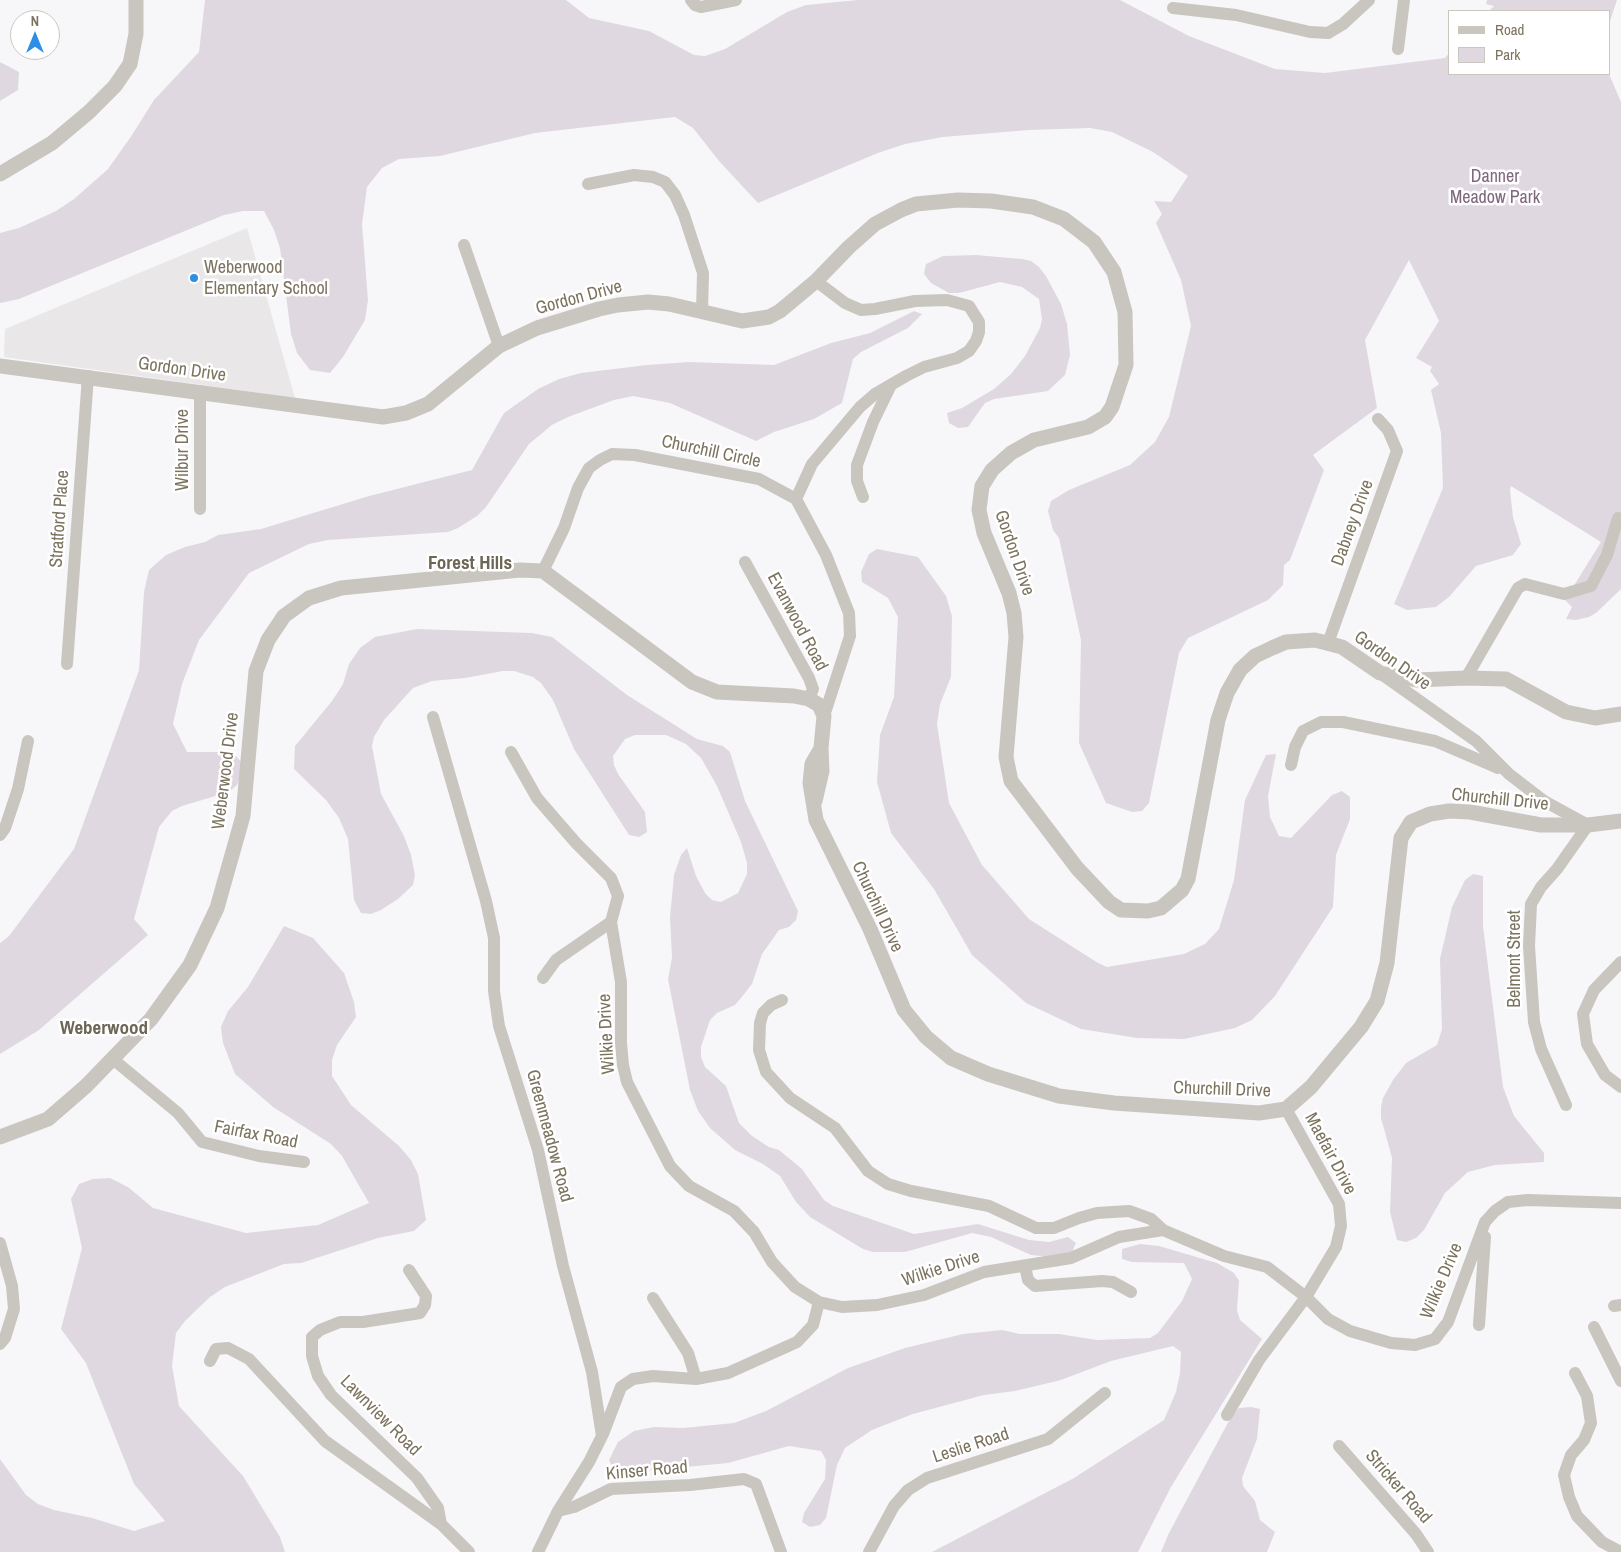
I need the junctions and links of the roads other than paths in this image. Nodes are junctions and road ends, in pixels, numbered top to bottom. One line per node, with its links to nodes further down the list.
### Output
1 (136, 0): 8 (street)
2 (690, 0): 3 (street)
3 (736, 0)
4 (1369, 0): 6 (street)
5 (1404, 0): 7 (street)
6 (1173, 8)
7 (1398, 49)
8 (0, 174)
9 (588, 184): 12 (street)
10 (464, 245): 13 (street)
11 (816, 281): 12 (street, Gordon Drive); 16 (street); 25 (street, Gordon Drive)
12 (702, 312): 13 (street, Gordon Drive)
13 (499, 346): 17 (street, Gordon Drive)
14 (0, 366): 15 (street, Gordon Drive)
15 (88, 376): 17 (street, Gordon Drive); 26 (street, Stratford Place)
16 (892, 384): 19 (street); 20 (street)
17 (200, 391): 21 (street, Wilbur Drive)
18 (1378, 419): 25 (street, Dabney Drive)
19 (863, 497)
20 (796, 499): 24 (street, Churchill Circle); 31 (street)
21 (200, 509)
22 (1618, 518): 28 (street)
23 (745, 562): 29 (street, Evanwood Road)
24 (543, 571): 29 (street); 45 (street, Weberwood Drive)
25 (1328, 643): 27 (street, Gordon Drive)
26 (67, 664)
27 (1380, 673): 28 (street); 36 (street, Gordon Drive)
28 (1466, 678): 30 (street)
29 (810, 699): 31 (street)
30 (1621, 714)
31 (824, 716): 48 (street, Churchill Drive)
32 (433, 717): 70 (street, Greenmeadow Road)
33 (28, 741): 37 (street)
34 (511, 752): 41 (street, Wilkie Drive)
35 (1291, 765): 36 (street)
36 (1509, 774): 39 (street, Gordon Drive)
37 (5, 807): 40 (street)
38 (1621, 821): 39 (street, Churchill Drive)
39 (1588, 825): 47 (street, Belmont Street); 48 (street, Churchill Drive)
40 (0, 835)
41 (611, 922): 43 (street); 60 (street, Wilkie Drive)
42 (1621, 962): 46 (street)
43 (543, 978)
44 (782, 1000): 53 (street)
45 (114, 1060): 49 (street, Weberwood Drive); 50 (street, Fairfax Road)
46 (1621, 1087)
47 (1566, 1105)
48 (1286, 1109): 58 (street, Maefair Drive)
49 (0, 1137)
50 (304, 1162)
51 (1621, 1203): 52 (street, Wilkie Drive)
52 (1488, 1220): 58 (street, Wilkie Drive); 61 (street)
53 (1163, 1230): 55 (street, Wilkie Drive); 58 (street, Wilkie Drive)
54 (0, 1243): 63 (street)
55 (1025, 1266): 57 (street); 60 (street, Wilkie Drive)
56 (409, 1270): 73 (street, Lawnview Road)
57 (1131, 1292)
58 (1306, 1297): 69 (street, Maefair Drive)
59 (652, 1298): 66 (street)
60 (819, 1302): 66 (street)
61 (1478, 1325)
62 (1594, 1327): 67 (street)
63 (0, 1344)
64 (210, 1362): 73 (street, Lawnview Road)
65 (1575, 1372): 79 (street)
66 (696, 1379): 70 (street)
67 (1621, 1382)
68 (1105, 1393): 77 (street, Leslie Road)
69 (1227, 1414)
70 (602, 1436): 72 (street)
71 (1339, 1446): 78 (street, Stricker Road)
72 (558, 1511): 75 (street); 76 (street, Kinser Road)
73 (441, 1524): 74 (street, Lawnview Road)
74 (469, 1552)
75 (538, 1552)
76 (781, 1552)
77 (869, 1552)
78 (1428, 1552)
79 (1621, 1552)

